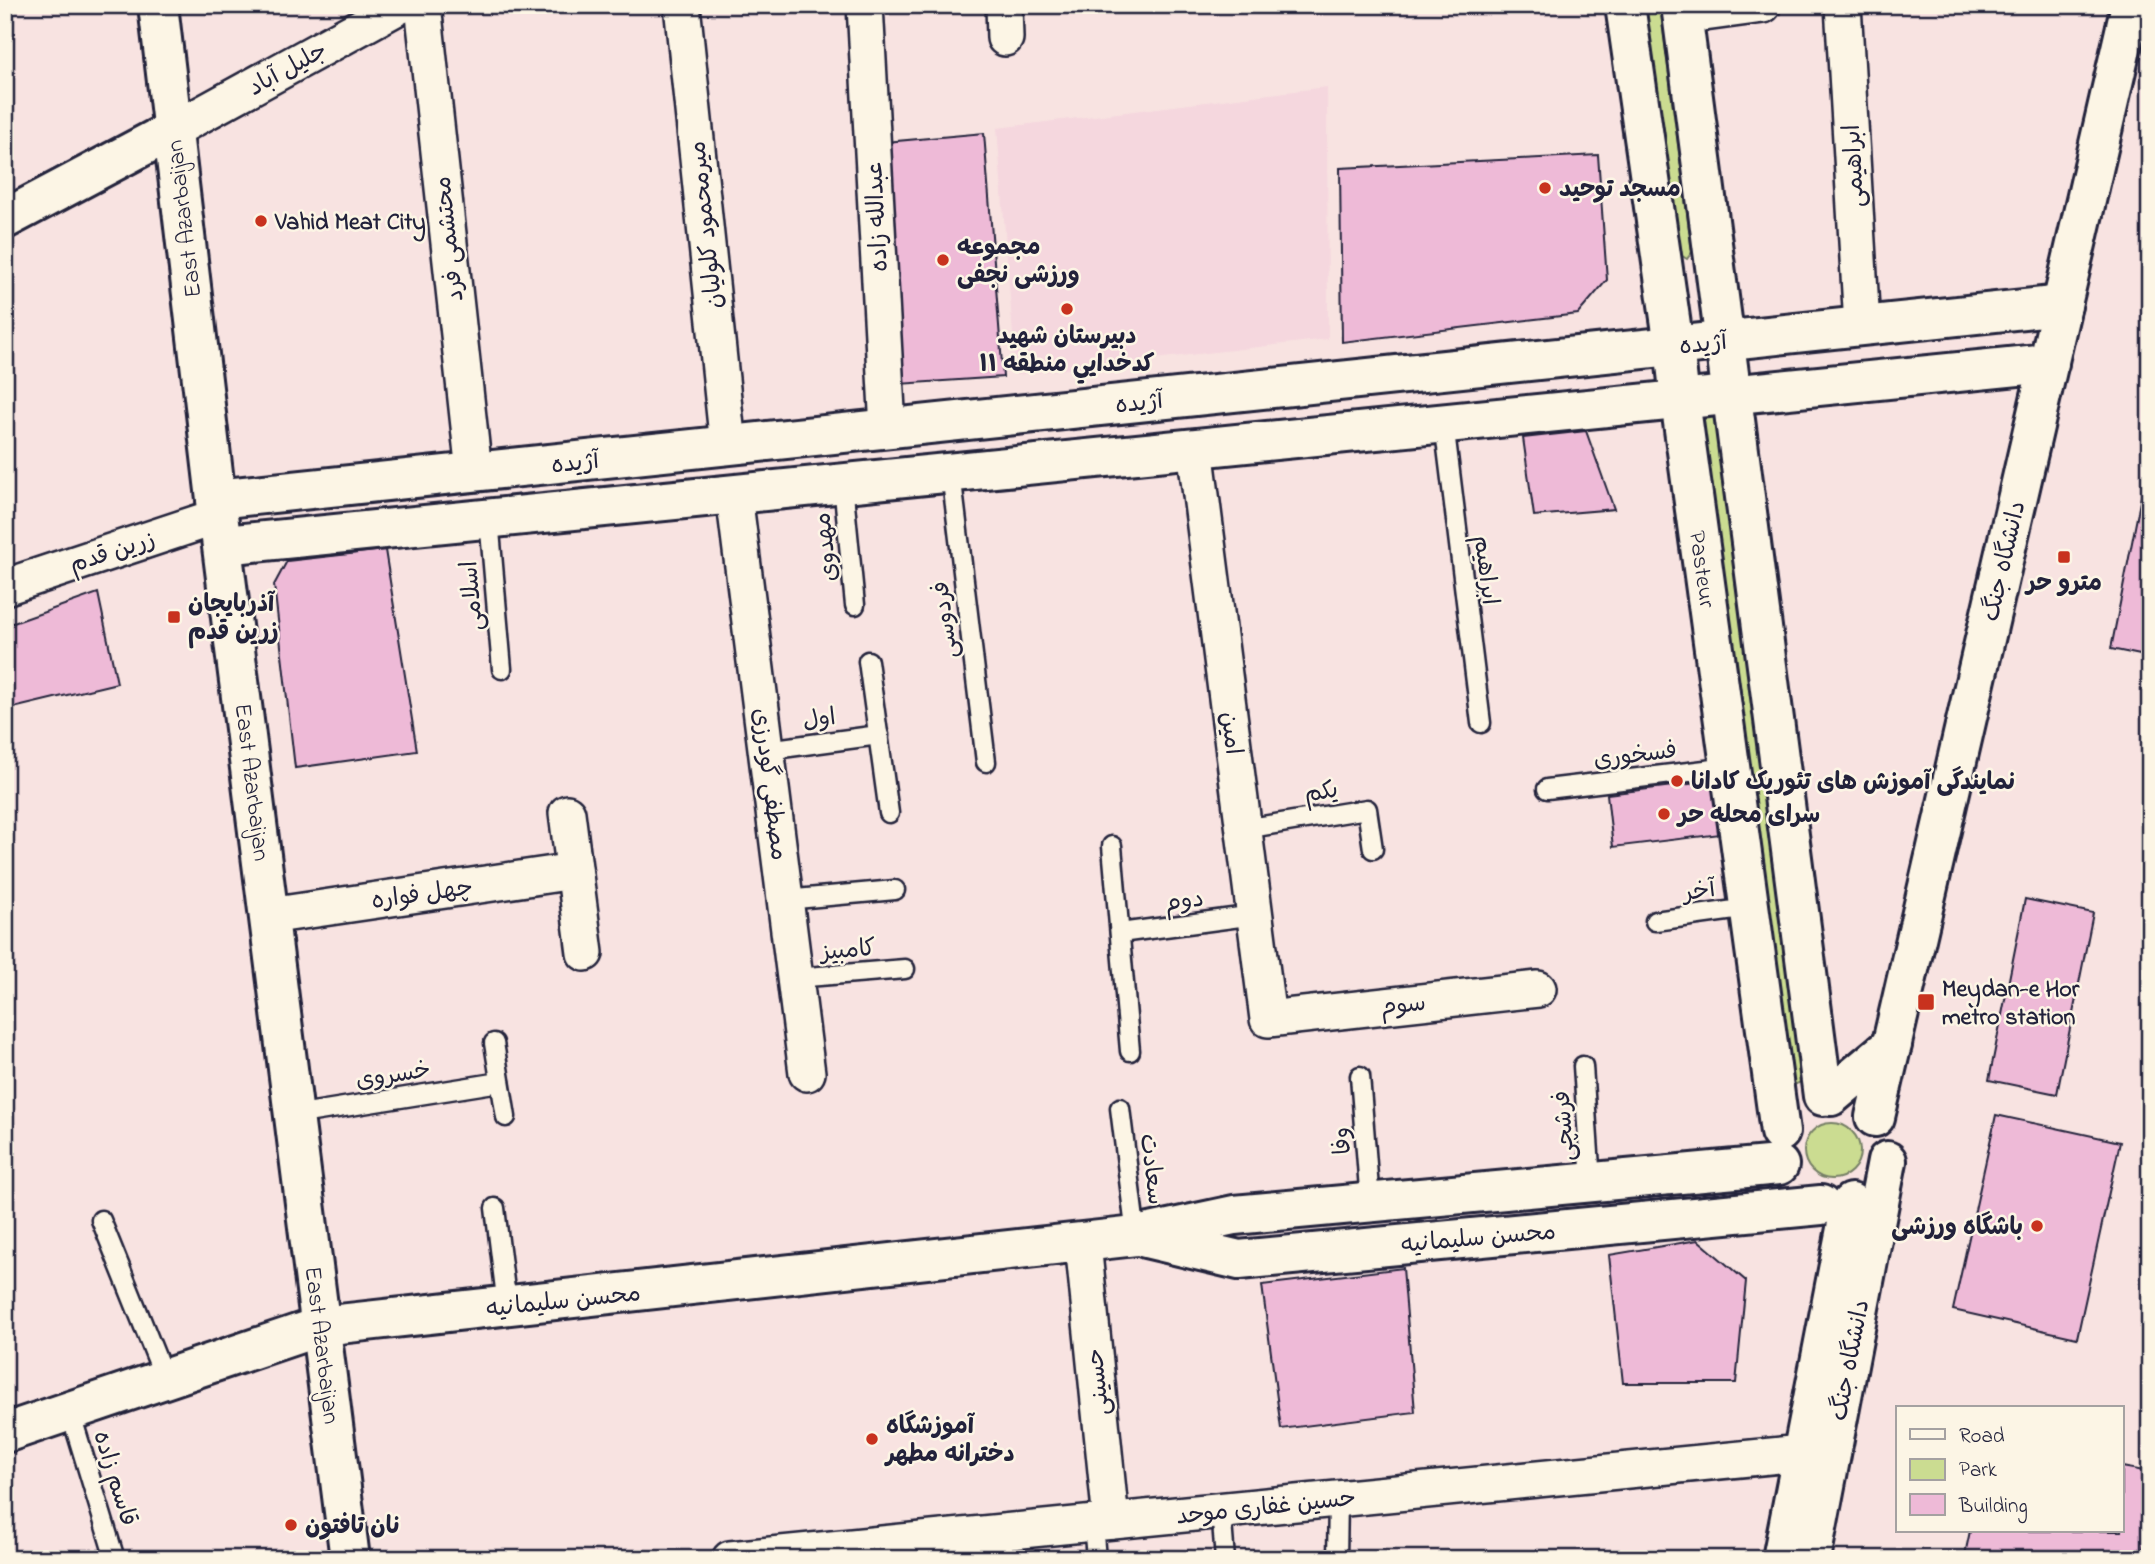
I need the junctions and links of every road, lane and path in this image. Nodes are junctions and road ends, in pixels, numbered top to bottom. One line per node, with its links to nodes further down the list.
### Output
1 (158, 5): 11 (main road, East Azarbaijan)
2 (401, 5): 11 (street, جلیل آباد)
3 (423, 5): 26 (street, محتشمی فرد)
4 (682, 5): 24 (street, میرمحمود کلولیان)
5 (865, 5): 23 (street, عبدالله زاده)
6 (1625, 5): 14 (main road, Pasteur)
7 (1763, 5): 10 (street)
8 (1843, 5): 16 (street, ابراهیمی)
9 (2131, 5): 15 (main road, دانشگاه جنگ)
10 (1681, 11): 13 (main road, Pasteur)
11 (173, 130): 12 (main road); 31 (main road, East Azarbaijan)
12 (5, 219)
13 (1714, 263): 14 (main road); 17 (main road, Pasteur)
14 (1664, 273): 18 (main road, Pasteur)
15 (2062, 305): 16 (main road, آژیده); 19 (main road, دانشگاه جنگ)
16 (1862, 326): 17 (main road, آژیده)
17 (1724, 341): 18 (main road, آژیده); 20 (main road, Pasteur)
18 (1674, 346): 21 (main road, Pasteur); 23 (main road, آژیده)
19 (2049, 363): 20 (main road, آژیده); 61 (main road, دانشگاه جنگ)
20 (1731, 395): 21 (main road, آژیده); 67 (main road, Pasteur)
21 (1680, 400): 22 (main road, آژیده); 40 (main road, Pasteur)
22 (1444, 424): 25 (main road, آژیده); 36 (lane, ابراهیم)
23 (887, 429): 24 (main road, آژیده)
24 (728, 446): 26 (main road, آژیده); 29 (main road)
25 (1195, 448): 27 (main road, آژیده); 44 (street, امین)
26 (474, 472): 31 (main road, آژیده)
27 (951, 473): 28 (main road, آژیده); 39 (lane, فردوسی)
28 (843, 484): 29 (main road, آژیده); 33 (lane, مهدوی)
29 (734, 495): 30 (main road, آژیده); 38 (street, مصطفی گودرزی)
30 (489, 519): 31 (main road, آژیده); 35 (lane, اسلامی)
31 (220, 520): 32 (street, زرین قدم); 52 (main road, East Azarbaijan)
32 (5, 587)
33 (855, 605)
34 (869, 661): 37 (lane)
35 (502, 669)
36 (1481, 723)
37 (879, 735): 38 (lane, اول); 43 (lane)
38 (767, 750): 49 (street, مصطفی گودرزی)
39 (986, 762)
40 (1730, 767): 41 (lane, فسخوری); 50 (main road, Pasteur)
41 (1547, 789)
42 (567, 813): 47 (street)
43 (889, 813)
44 (1244, 829): 46 (lane, یکم); 51 (street, امین)
45 (1112, 846): 54 (lane)
46 (1373, 849)
47 (574, 871): 52 (street, چهل فواره); 55 (street)
48 (895, 890): 49 (lane)
49 (785, 900): 57 (street, مصطفی گودرزی)
50 (1749, 908): 53 (lane, آخر); 72 (main road, Pasteur)
51 (1255, 915): 54 (lane, دوم); 59 (street, امین)
52 (270, 916): 69 (main road, East Azarbaijan)
53 (1655, 921)
54 (1120, 933): 62 (lane)
55 (585, 953)
56 (905, 969): 57 (lane, کامبیز)
57 (795, 978): 64 (street, مصطفی گودرزی)
58 (1538, 989): 59 (street, سوم)
59 (1268, 1018)
60 (494, 1043): 66 (lane)
61 (1892, 1045): 67 (main road); 71 (main road, دانشگاه جنگ)
62 (1130, 1051)
63 (1583, 1066): 74 (lane, فرشچی)
64 (807, 1073)
65 (1360, 1076): 75 (lane, وفا)
66 (500, 1082): 69 (lane, خسروی); 70 (lane)
67 (1827, 1096): 71 (main road); 72 (main road)
68 (1120, 1108): 79 (lane, سعادت)
69 (294, 1115): 82 (main road, East Azarbaijan)
70 (506, 1117)
71 (1875, 1117): 73 (main road)
72 (1779, 1149): 74 (main road, محسن سلیمانیه); 76 (main road)
73 (1887, 1161): 76 (main road); 98 (main road, دانشگاه جنگ)
74 (1591, 1182): 75 (main road, محسن سلیمانیه)
75 (1370, 1202): 79 (main road, محسن سلیمانیه)
76 (1836, 1204): 79 (main road, محسن سلیمانیه); 86 (main road, دانشگاه جنگ)
77 (495, 1208): 81 (lane)
78 (101, 1220): 83 (lane)
79 (1136, 1236): 80 (main road, محسن سلیمانیه)
80 (1083, 1242): 81 (main road, محسن سلیمانیه); 89 (street, حسینی)
81 (507, 1306): 82 (main road, محسن سلیمانیه)
82 (321, 1326): 83 (main road, محسن سلیمانیه); 92 (main road, East Azarbaijan)
83 (165, 1379): 84 (main road, محسن سلیمانیه)
84 (70, 1411): 85 (main road, محسن سلیمانیه); 91 (lane, قاسم زاده)
85 (5, 1433)
86 (1801, 1453): 87 (street, حسین غفاری موحد); 97 (main road, دانشگاه جنگ)
87 (1338, 1499): 88 (street, حسین غفاری موحد); 96 (lane)
88 (1221, 1510): 89 (street, حسین غفاری موحد); 95 (lane)
89 (1102, 1522): 90 (street, حسین غفاری موحد); 94 (lane)
90 (877, 1552): 93 (street, حسین غفاری موحد)
91 (115, 1559)
92 (350, 1559)
93 (730, 1559)
94 (1096, 1559)
95 (1225, 1559)
96 (1337, 1559)
97 (1782, 1559)
98 (1811, 1559)

